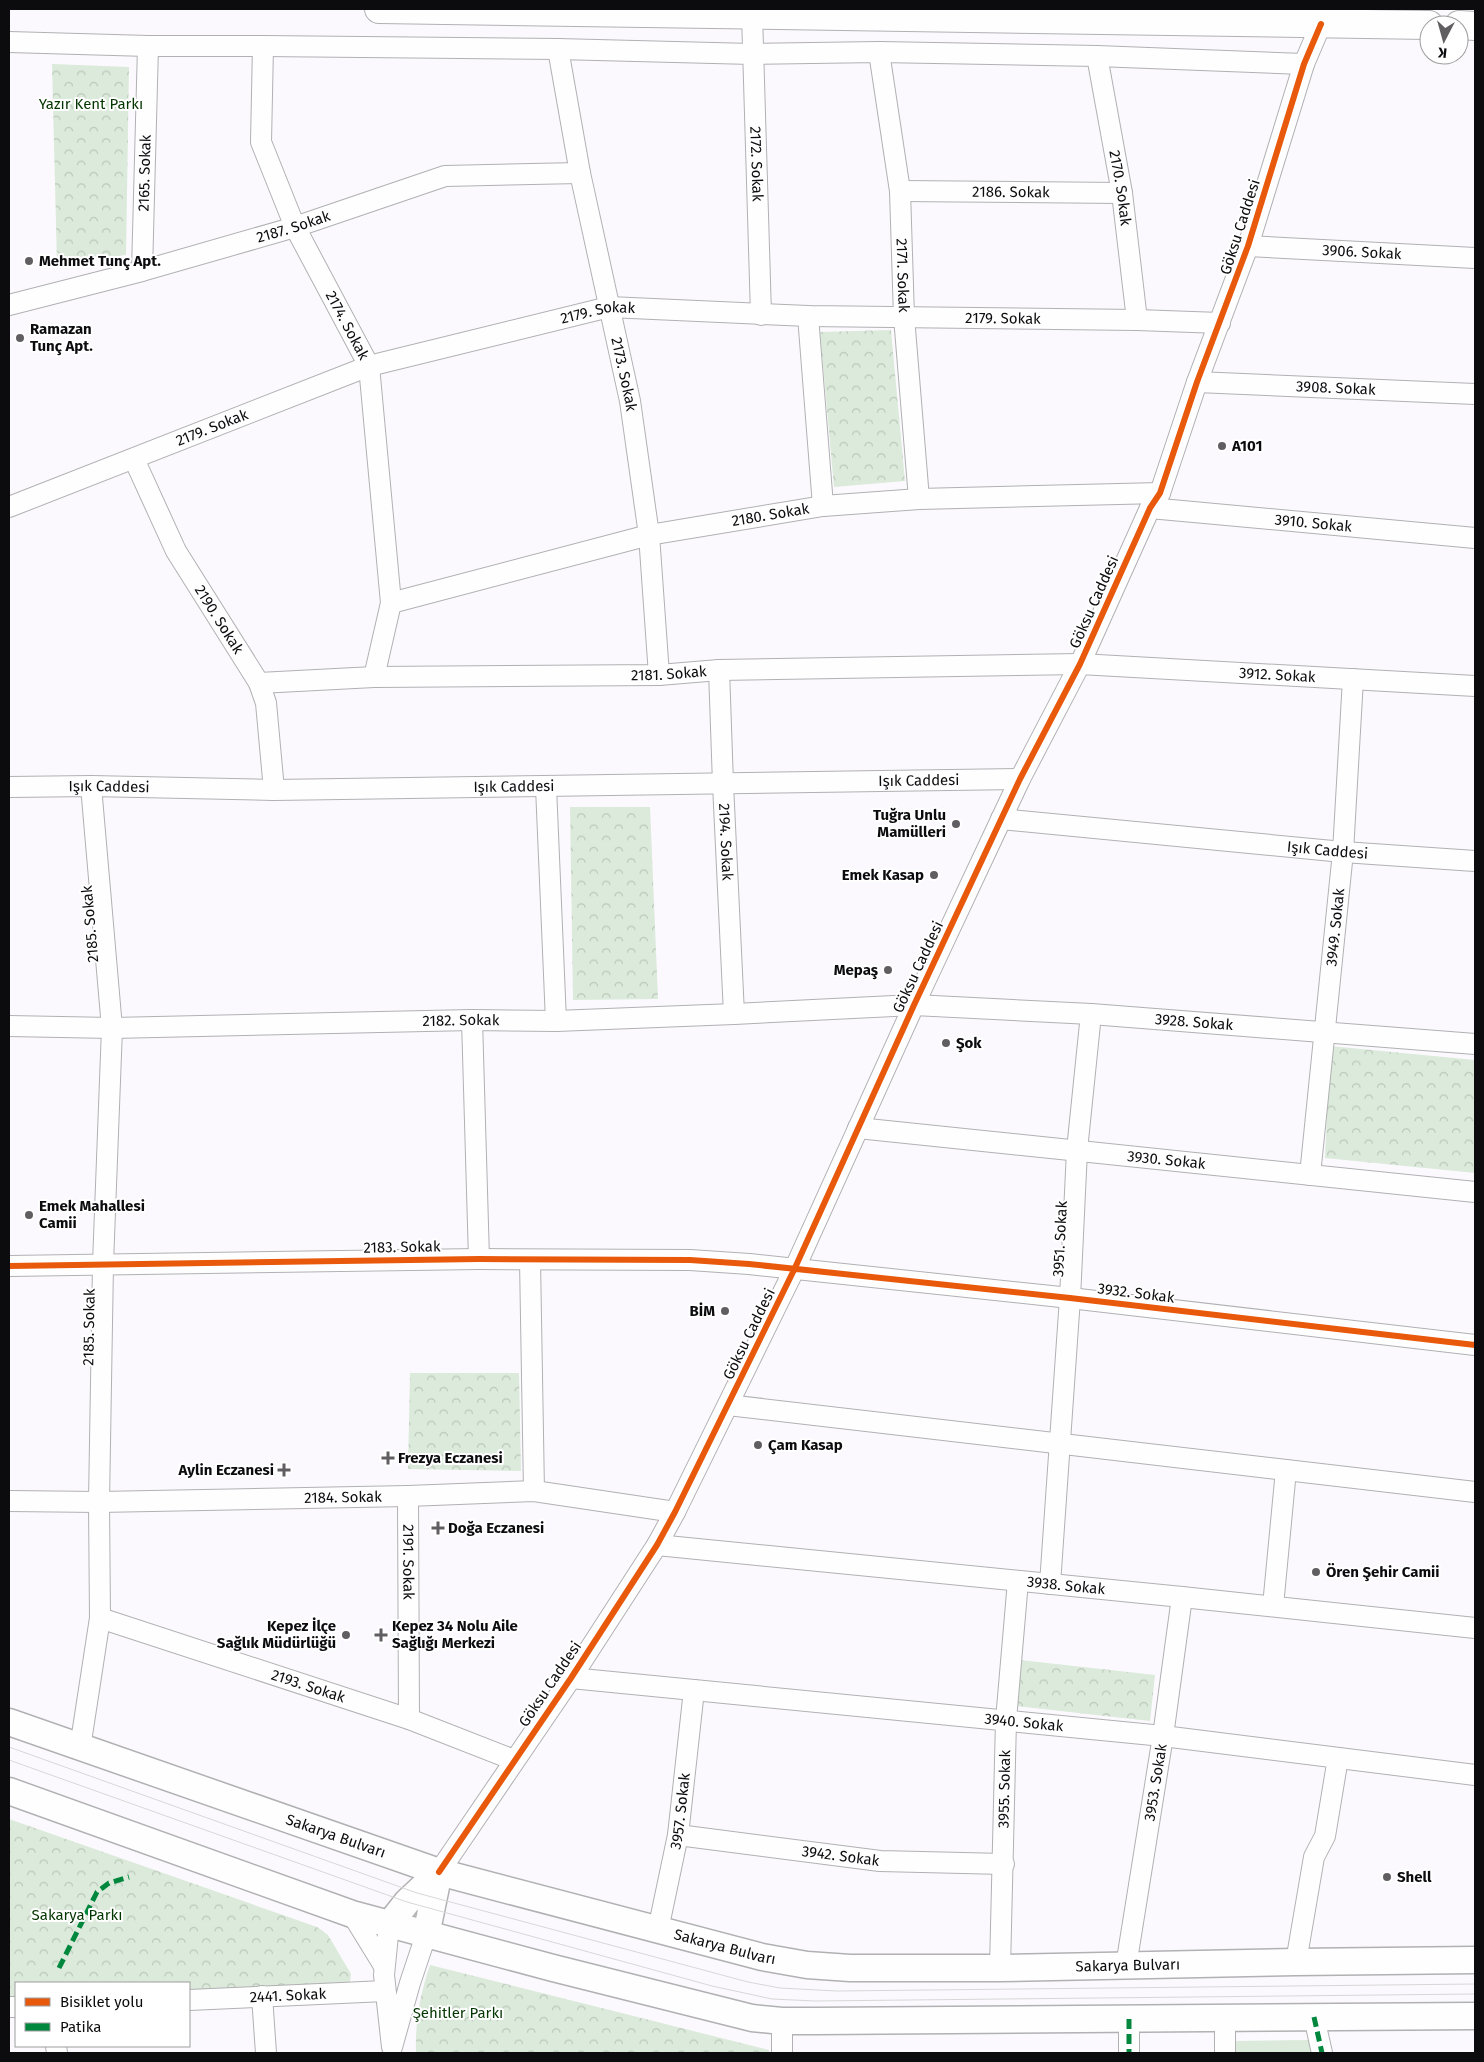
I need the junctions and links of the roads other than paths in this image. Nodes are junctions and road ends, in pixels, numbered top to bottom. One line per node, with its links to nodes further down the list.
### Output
1 (379, 9): 2 (highway)
2 (752, 14): 3 (highway); 10 (street, 2172. Sokak)
3 (1321, 24): 4 (highway); 12 (street, Göksu Caddesi)
4 (1419, 25)
5 (9, 42): 6 (street)
6 (148, 46): 7 (street); 19 (street, 2165. Sokak)
7 (263, 46): 8 (street); 16 (street, 2174. Sokak)
8 (558, 49): 10 (street); 13 (street, 2173. Sokak)
9 (879, 52): 10 (street); 11 (street); 14 (street, 2171. Sokak)
10 (752, 54): 22 (street, 2172. Sokak)
11 (1097, 56): 12 (street); 15 (street, 2170. Sokak)
12 (1304, 64): 17 (street, Göksu Caddesi)
13 (580, 173): 16 (street, 2187. Sokak); 21 (street, 2173. Sokak)
14 (900, 191): 15 (street, 2186. Sokak); 24 (street, 2171. Sokak)
15 (1122, 193): 25 (street, 2170. Sokak)
16 (295, 226): 19 (street, 2187. Sokak); 27 (street, 2174. Sokak)
17 (1248, 246): 18 (street, 3906. Sokak); 26 (street, Göksu Caddesi)
18 (1475, 258)
19 (142, 271): 20 (street, 2187. Sokak)
20 (9, 306)
21 (609, 307): 22 (street, 2179. Sokak); 27 (street, 2179. Sokak); 35 (street, 2173. Sokak)
22 (761, 315): 23 (street, 2179. Sokak)
23 (808, 316): 24 (street, 2179. Sokak); 33 (street)
24 (904, 317): 25 (street, 2179. Sokak); 31 (street, 2171. Sokak)
25 (1137, 320): 26 (street, 2179. Sokak)
26 (1220, 322): 28 (street, Göksu Caddesi)
27 (368, 366): 30 (street, 2179. Sokak); 37 (street, 2174. Sokak)
28 (1197, 382): 29 (street, 3908. Sokak); 32 (street, Göksu Caddesi)
29 (1475, 394)
30 (134, 459): 34 (street, 2179. Sokak); 43 (street, 2190. Sokak)
31 (919, 499): 32 (street, 2180. Sokak); 33 (street, 2180. Sokak)
32 (1155, 501): 36 (street, 3910. Sokak); 38 (street, Göksu Caddesi)
33 (822, 506): 35 (street, 2180. Sokak)
34 (9, 507)
35 (649, 535): 37 (street, 2180. Sokak); 40 (street, 2173. Sokak)
36 (1475, 538)
37 (391, 603): 41 (street, 2174. Sokak)
38 (1080, 664): 39 (street, 2181. Sokak); 42 (street, 3912. Sokak); 45 (street, Göksu Caddesi)
39 (719, 670): 40 (street, 2181. Sokak); 46 (street, 2194. Sokak)
40 (659, 675): 41 (street, 2181. Sokak)
41 (374, 677): 43 (street, 2181. Sokak)
42 (1353, 679): 44 (street, 3912. Sokak); 52 (street, 3949. Sokak)
43 (259, 683): 50 (street, 2190. Sokak)
44 (1475, 686)
45 (1020, 779): 46 (street, Işık Caddesi); 51 (street, Göksu Caddesi)
46 (723, 784): 49 (street, Işık Caddesi); 55 (street, 2194. Sokak)
47 (91, 786): 48 (street, Işık Caddesi); 50 (street, Işık Caddesi); 60 (street, 2185. Sokak)
48 (9, 787)
49 (546, 787): 50 (street, Işık Caddesi); 58 (street)
50 (274, 790)
51 (1001, 819): 52 (street, Işık Caddesi); 54 (street, Göksu Caddesi)
52 (1343, 852): 53 (street, Işık Caddesi); 61 (street, 3949. Sokak)
53 (1475, 861)
54 (914, 1005): 55 (street, 2182. Sokak); 56 (street, 3928. Sokak); 63 (street, Göksu Caddesi)
55 (734, 1014): 58 (street, 2182. Sokak)
56 (1090, 1014): 61 (street, 3928. Sokak); 64 (street, 3951. Sokak)
57 (472, 1020): 58 (street, 2182. Sokak); 60 (street, 2182. Sokak); 67 (street)
58 (556, 1021)
59 (9, 1026): 60 (street, 2182. Sokak)
60 (112, 1028): 69 (street, 2185. Sokak)
61 (1323, 1032): 62 (street, 3928. Sokak); 65 (street, 3949. Sokak)
62 (1475, 1044)
63 (858, 1128): 64 (street, 3930. Sokak); 71 (street, Göksu Caddesi)
64 (1077, 1150): 65 (street, 3930. Sokak); 72 (street, 3951. Sokak)
65 (1310, 1175): 66 (street, 3930. Sokak)
66 (1475, 1192)
67 (479, 1259): 68 (street, 2183. Sokak); 69 (street, 2183. Sokak)
68 (530, 1260): 71 (street, 2183. Sokak); 77 (street)
69 (103, 1264): 70 (street, 2183. Sokak); 81 (street, 2185. Sokak)
70 (9, 1266)
71 (794, 1270): 72 (street, 3932. Sokak); 74 (street, Göksu Caddesi)
72 (1070, 1298): 73 (street, 3932. Sokak); 75 (street, 3951. Sokak)
73 (1475, 1345)
74 (728, 1405): 75 (street); 82 (street, Göksu Caddesi)
75 (1060, 1444): 76 (street); 85 (street, 3951. Sokak)
76 (1286, 1470): 78 (street); 87 (street)
77 (534, 1491): 79 (street, 2184. Sokak); 82 (street, 2184. Sokak)
78 (1475, 1492)
79 (408, 1496): 81 (street, 2184. Sokak); 92 (street, 2191. Sokak)
80 (9, 1501): 81 (street, 2184. Sokak)
81 (99, 1502): 88 (street, 2185. Sokak)
82 (675, 1512): 83 (street, Göksu Caddesi)
83 (658, 1545): 84 (street, 3938. Sokak); 90 (street, Göksu Caddesi)
84 (1018, 1581): 85 (street, 3938. Sokak); 93 (street, 3955. Sokak)
85 (1050, 1584): 86 (street, 3938. Sokak)
86 (1182, 1597): 87 (street, 3938. Sokak); 95 (street, 3953. Sokak)
87 (1273, 1606): 89 (street, 3938. Sokak)
88 (100, 1618): 92 (street, 2193. Sokak); 96 (street, 2185. Sokak)
89 (1475, 1628)
90 (570, 1678): 91 (street, 3940. Sokak); 98 (street, Göksu Caddesi)
91 (694, 1690): 93 (street, 3940. Sokak); 101 (street, 3957. Sokak)
92 (409, 1718): 98 (street, 2193. Sokak)
93 (1006, 1720): 95 (street, 3940. Sokak); 102 (street, 3955. Sokak)
94 (9, 1722): 96 (main road, Sakarya Bulvarı)
95 (1163, 1736): 97 (street, 3940. Sokak); 111 (street, 3953. Sokak)
96 (80, 1748): 103 (main road, Sakarya Bulvarı)
97 (1338, 1758): 99 (street, 3940. Sokak); 109 (street)
98 (514, 1760): 103 (street, Göksu Caddesi)
99 (1475, 1775)
100 (9, 1791): 104 (main road)
101 (678, 1835): 102 (street, 3942. Sokak); 106 (street, 3957. Sokak)
102 (1004, 1864): 112 (street, 3955. Sokak)
103 (438, 1872): 105 (main road); 106 (main road, Sakarya Bulvarı); 107 (main road)
104 (352, 1914): 105 (main road); 110 (street)
105 (389, 1925): 107 (main road); 110 (street)
106 (658, 1930): 112 (main road, Sakarya Bulvarı)
107 (426, 1935): 120 (main road); 121 (street)
108 (1475, 1960): 109 (main road, Sakarya Bulvarı)
109 (1296, 1962): 111 (main road, Sakarya Bulvarı)
110 (384, 1966): 113 (street)
111 (1126, 1966): 112 (main road, Sakarya Bulvarı)
112 (1000, 1968)
113 (385, 1991): 114 (street, 2441. Sokak); 121 (street)
114 (262, 1996): 115 (street, 2441. Sokak); 122 (street)
115 (190, 2000)
116 (1475, 2016): 117 (main road)
117 (1314, 2017): 119 (main road); 126 (street)
118 (1129, 2018): 119 (main road); 120 (main road); 124 (street)
119 (1225, 2018): 125 (street)
120 (782, 2021): 123 (street)
121 (392, 2050)
122 (266, 2053)
123 (782, 2053)
124 (1129, 2053)
125 (1225, 2053)
126 (1322, 2053)

